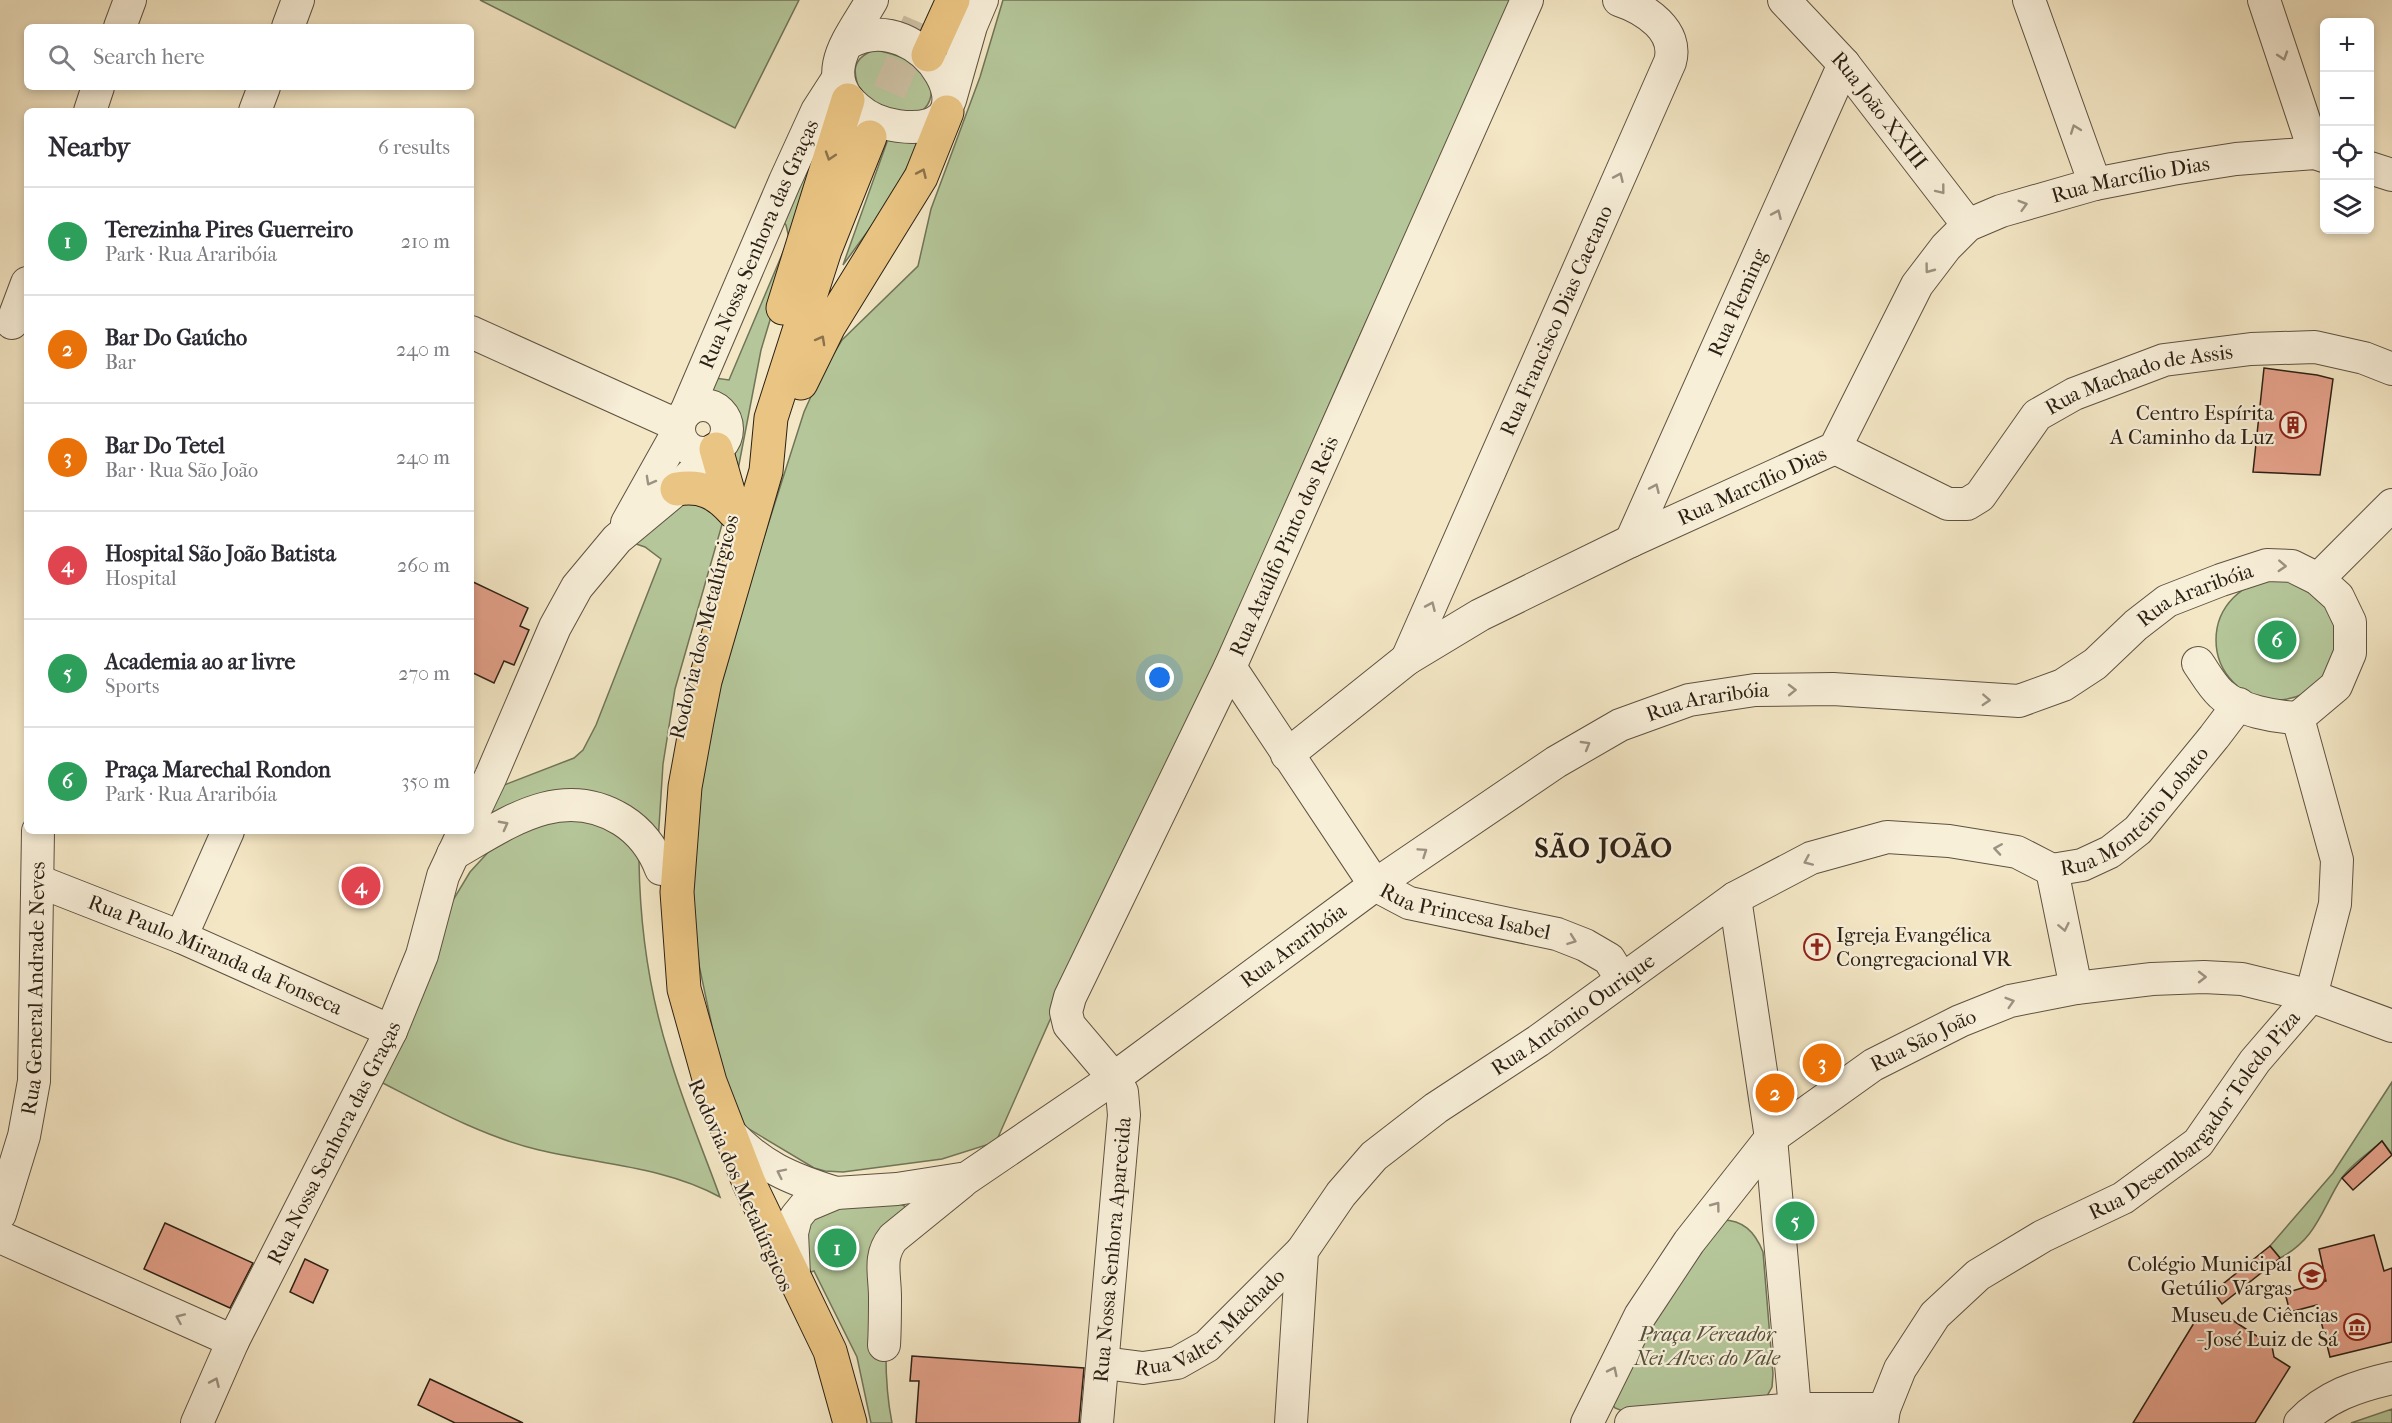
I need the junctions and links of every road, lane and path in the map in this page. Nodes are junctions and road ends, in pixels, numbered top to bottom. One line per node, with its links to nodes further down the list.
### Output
1 (130, 0): 10 (street)
2 (298, 0): 11 (street)
3 (872, 0): 12 (street)
4 (1527, 0): 43 (street, Rua Ataúlfo Pinto dos Reis)
5 (1620, 0): 41 (street, Rua Francisco Dias Caetano, one-way to 5)
6 (1784, 0): 14 (street, Rua João XXIII)
7 (2029, 0): 25 (street, one-way to 7)
8 (2264, 0): 22 (street, one-way to 22)
9 (969, 9): 13 (main road); 18 (street)
10 (121, 24)
11 (289, 24)
12 (848, 43): 13 (street); 17 (street)
13 (931, 58): 18 (street)
14 (1844, 64): 26 (street, Rua João XXIII, one-way to 26); 39 (street, Rua Fleming, one-way to 14)
15 (97, 90): 19 (street)
16 (263, 90): 20 (street)
17 (842, 90): 18 (street); 31 (street, Rua Nossa Senhora das Graças); 34 (main road, one-way to 34)
18 (948, 106): 34 (main road, one-way to 18)
19 (91, 108)
20 (256, 108)
21 (870, 137): 34 (main road, Rodovia dos Metalúrgicos)
22 (2320, 154): 25 (street, Rua Marcílio Dias)
23 (2374, 169): 24 (street)
24 (2392, 175)
25 (2095, 184): 26 (street, Rua Marcílio Dias, one-way to 25)
26 (1968, 225): 32 (street, Rua Marcílio Dias, one-way to 32)
27 (24, 292): 28 (street)
28 (13, 324)
29 (474, 333): 31 (street)
30 (2392, 369): 32 (street, Rua Machado de Assis)
31 (681, 423): 33 (street); 33 (street); 38 (street, Rua Nossa Senhora das Graças, one-way to 38)
32 (1835, 448): 39 (street, Rua Marcílio Dias)
33 (714, 450): 35 (street, Rua Nossa Senhora das Graças); 37 (main road)
34 (755, 469): 37 (main road, Rodovia dos Metalúrgicos); 63 (main road, Rodovia dos Metalúrgicos)
35 (677, 489): 37 (main road); 38 (street, Rua Nossa Senhora das Graças)
36 (2392, 505): 40 (street)
37 (734, 512): 51 (main road, Rodovia dos Metalúrgicos)
38 (617, 539): 47 (street, Rua Nossa Senhora das Graças)
39 (1631, 541): 41 (street, Rua Marcílio Dias)
40 (2318, 579): 45 (street, Rua Araribóia); 54 (street, Rua Araribóia, one-way to 40)
41 (1407, 659): 46 (street, Rua Marcílio Dias)
42 (2198, 663): 44 (street)
43 (1230, 667): 46 (street, Rua Princesa Isabel); 62 (street, Rua Ataúlfo Pinto dos Reis)
44 (2239, 704): 45 (street); 52 (street, Rua Monteiro Lobato)
45 (2298, 718): 59 (street, Rua Desembargador Toledo Piza)
46 (1287, 755): 54 (street, Rua Princesa Isabel)
47 (474, 812)
48 (38, 834): 53 (street, Rua General Andrade Neves)
49 (227, 834): 56 (street)
50 (459, 843): 51 (street, Rua Nossa Senhora das Graças, one-way to 51); 61 (street, Rua Nossa Senhora das Graças)
51 (661, 869): 78 (main road, Rodovia dos Metalúrgicos)
52 (2052, 870): 55 (street, Rua Antônio Ourique, one-way to 55); 58 (street, Rua Monteiro Lobato, one-way to 58)
53 (38, 881): 56 (street, Rua Paulo Miranda da Fonseca); 67 (street, Rua General Andrade Neves)
54 (1375, 885): 57 (street, Rua Princesa Isabel, one-way to 57); 62 (street, Rua Araribóia)
55 (1735, 898): 57 (street, Rua Antônio Ourique); 64 (street)
56 (181, 937): 61 (street, Rua Paulo Miranda da Fonseca)
57 (1622, 980): 69 (street, Rua Antônio Ourique)
58 (2076, 987): 59 (street, Rua São João, one-way to 59); 64 (street, Rua São João, one-way to 58)
59 (2311, 996): 60 (street, Rua São João); 76 (street, Rua Desembargador Toledo Piza)
60 (2392, 1026)
61 (391, 1031): 71 (street, Rua Nossa Senhora das Graças)
62 (1114, 1078): 65 (street, Rua Araribóia); 73 (street, Rua Nossa Senhora Aparecida)
63 (728, 1130): 66 (street, one-way to 63); 70 (main road, Rodovia dos Metalúrgicos)
64 (1771, 1138): 75 (street); 82 (street, Rua São João, one-way to 64)
65 (967, 1178): 66 (street, Rua Araribóia); 72 (street, Rua Araribóia)
66 (836, 1193): 70 (street)
67 (0, 1214)
68 (0, 1237): 71 (street, one-way to 68)
69 (1302, 1251): 73 (street, Rua Valter Machado); 81 (street)
70 (794, 1275): 79 (main road, Rodovia dos Metalúrgicos)
71 (233, 1341): 77 (street, Rua Nossa Senhora das Graças, one-way to 71)
72 (884, 1345)
73 (1104, 1363): 80 (street, Rua Nossa Senhora Aparecida)
74 (2392, 1378): 84 (street)
75 (1795, 1409): 76 (street); 83 (street)
76 (1883, 1416)
77 (197, 1423)
78 (837, 1423)
79 (850, 1423)
80 (1097, 1423)
81 (1291, 1423)
82 (1587, 1423)
83 (1631, 1423)
84 (2300, 1423)

